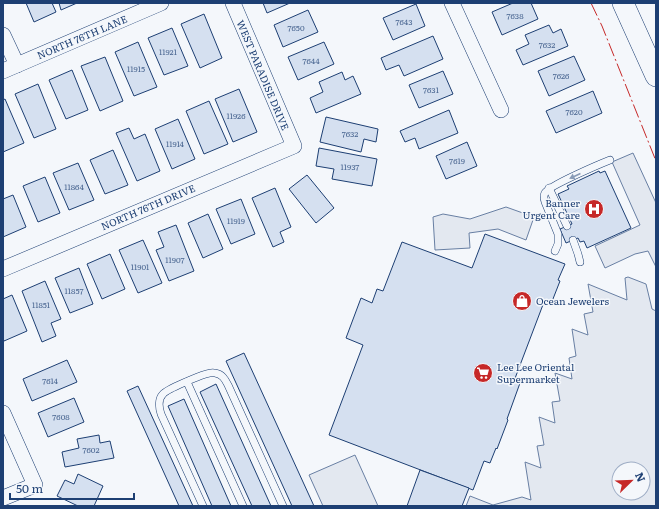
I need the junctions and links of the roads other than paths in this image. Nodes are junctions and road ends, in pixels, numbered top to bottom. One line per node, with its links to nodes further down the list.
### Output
1 (161, 3): 6 (street, NORTH 76TH LANE)
2 (233, 3): 9 (street, WEST PARADISE DRIVE)
3 (452, 3): 8 (street)
4 (623, 3): 7 (main road)
5 (3, 35): 6 (street)
6 (10, 68)
7 (656, 76)
8 (501, 110)
9 (294, 146): 16 (street, NORTH 76TH DRIVE)
10 (610, 160): 11 (lane, one-way to 11)
11 (549, 188): 12 (lane); 14 (lane)
12 (567, 226)
13 (573, 240): 15 (lane)
14 (555, 251)
15 (580, 262)
16 (3, 268)
17 (187, 382): 20 (lane); 21 (lane); 22 (lane)
18 (3, 413): 19 (street)
19 (3, 498)
20 (203, 506)
21 (243, 506)
22 (283, 506)

